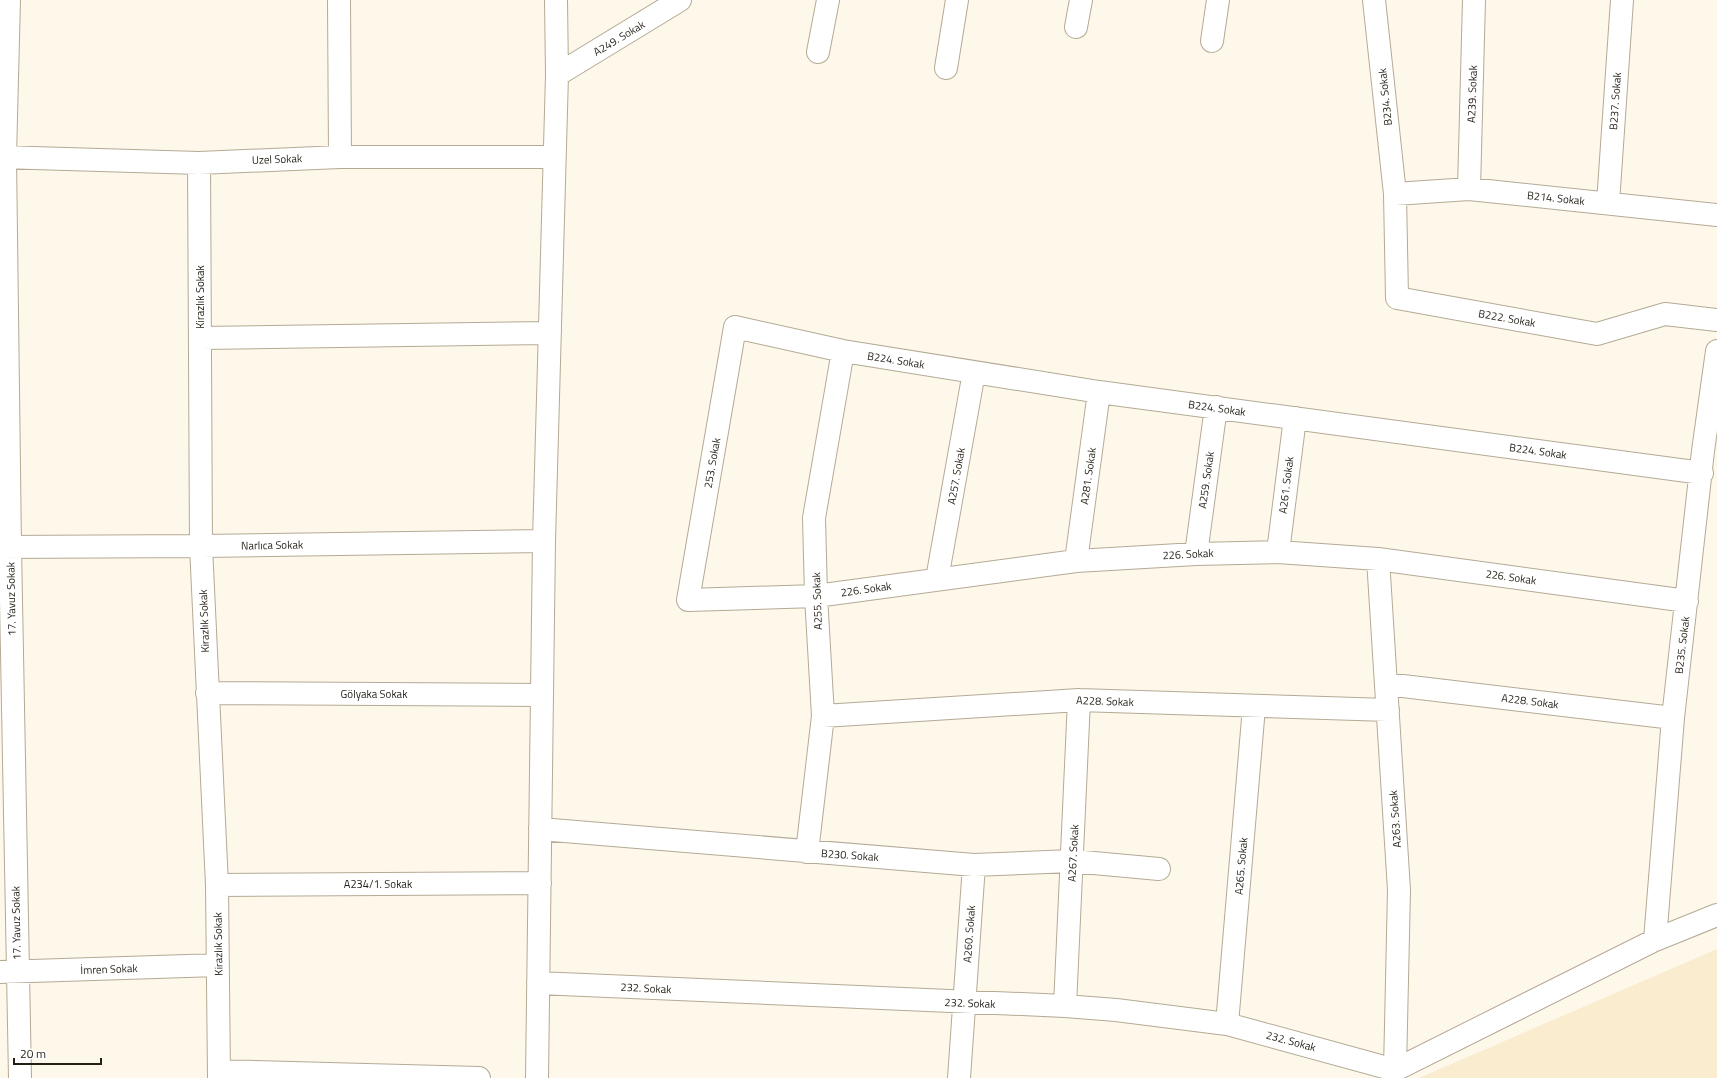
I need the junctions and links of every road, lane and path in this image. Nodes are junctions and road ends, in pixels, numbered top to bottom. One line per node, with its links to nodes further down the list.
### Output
1 (9, 0): 17 (street, 17. Yavuz Sokak)
2 (339, 0): 18 (street)
3 (556, 0): 16 (street)
4 (680, 0): 16 (street, A249. Sokak)
5 (828, 0): 14 (street)
6 (957, 0): 15 (street)
7 (1081, 0): 12 (street)
8 (1218, 0): 13 (street)
9 (1374, 0): 22 (street, B234. Sokak)
10 (1474, 0): 21 (street, A239. Sokak)
11 (1622, 0): 23 (street, B237. Sokak)
12 (1076, 27)
13 (1212, 41)
14 (818, 52)
15 (946, 68)
16 (557, 75): 19 (street)
17 (2, 157): 20 (street, Uzel Sokak); 38 (street, 17. Yavuz Sokak)
18 (340, 157): 19 (street, Uzel Sokak); 20 (street, Uzel Sokak)
19 (554, 157): 27 (street)
20 (199, 163): 28 (street, Kirazlık Sokak)
21 (1469, 189): 22 (street, B214. Sokak); 23 (street, B214. Sokak)
22 (1395, 194): 25 (street, B222. Sokak)
23 (1608, 203): 24 (street, B214. Sokak)
24 (1717, 215)
25 (1717, 320)
26 (735, 327): 29 (street, B224. Sokak); 45 (street, 253. Sokak)
27 (550, 333): 28 (street); 36 (street)
28 (200, 338): 37 (street, Kirazlık Sokak)
29 (843, 351): 31 (street, B224. Sokak); 44 (street, A255. Sokak)
30 (1717, 351): 35 (street, B235. Sokak)
31 (974, 372): 32 (street, B224. Sokak); 43 (street, A257. Sokak)
32 (1099, 392): 33 (street, B224. Sokak); 42 (street, A281. Sokak)
33 (1216, 407): 34 (street, B224. Sokak); 40 (street, A259. Sokak)
34 (1295, 418): 35 (street, B224. Sokak); 39 (street, A261. Sokak)
35 (1707, 459): 46 (street, B235. Sokak)
36 (544, 541): 37 (street, Narlıca Sokak); 49 (street)
37 (201, 546): 38 (street, Narlıca Sokak); 48 (street, Kirazlık Sokak)
38 (5, 547): 65 (street, 17. Yavuz Sokak)
39 (1278, 552): 40 (street, 226. Sokak); 41 (street, 226. Sokak)
40 (1196, 554): 42 (street, 226. Sokak)
41 (1378, 559): 46 (street, 226. Sokak); 47 (street, A263. Sokak)
42 (1076, 561): 43 (street, 226. Sokak)
43 (937, 580): 44 (street, 226. Sokak)
44 (816, 596): 45 (street, 226. Sokak); 53 (street, A255. Sokak)
45 (688, 600)
46 (1687, 601): 54 (street, B235. Sokak)
47 (1386, 684): 52 (street, A263. Sokak); 54 (street, A228. Sokak)
48 (207, 693): 49 (street, Gölyaka Sokak); 61 (street, Kirazlık Sokak)
49 (542, 695): 55 (street)
50 (1079, 700): 51 (street, A228. Sokak); 53 (street, A228. Sokak); 57 (street, A267. Sokak)
51 (1254, 707): 52 (street, A228. Sokak); 69 (street, A265. Sokak)
52 (1388, 710): 71 (street, A263. Sokak)
53 (823, 716): 56 (street, A255. Sokak)
54 (1673, 718): 63 (street, B235. Sokak)
55 (540, 829): 56 (street, B230. Sokak); 60 (street)
56 (807, 852): 58 (street, B230. Sokak)
57 (1072, 861): 58 (street, B230. Sokak); 59 (street, B230. Sokak); 68 (street, A267. Sokak)
58 (974, 865): 67 (street, A260. Sokak)
59 (1160, 869)
60 (540, 883): 61 (street, A234/1. Sokak); 66 (street)
61 (217, 885): 64 (street, Kirazlık Sokak)
62 (1717, 915): 63 (street)
63 (1655, 940): 71 (street)
64 (218, 965): 65 (street, İmren Sokak); 70 (street, Kirazlık Sokak)
65 (8, 972): 72 (street, 17. Yavuz Sokak)
66 (538, 983): 67 (street, 232. Sokak); 74 (street)
67 (964, 1003): 68 (street, 232. Sokak); 75 (street, A260. Sokak)
68 (1065, 1006): 69 (street, 232. Sokak)
69 (1227, 1024): 71 (street, 232. Sokak)
70 (219, 1074): 73 (street)
71 (1394, 1074)
72 (20, 1078)
73 (479, 1078)
74 (537, 1078)
75 (959, 1078)

